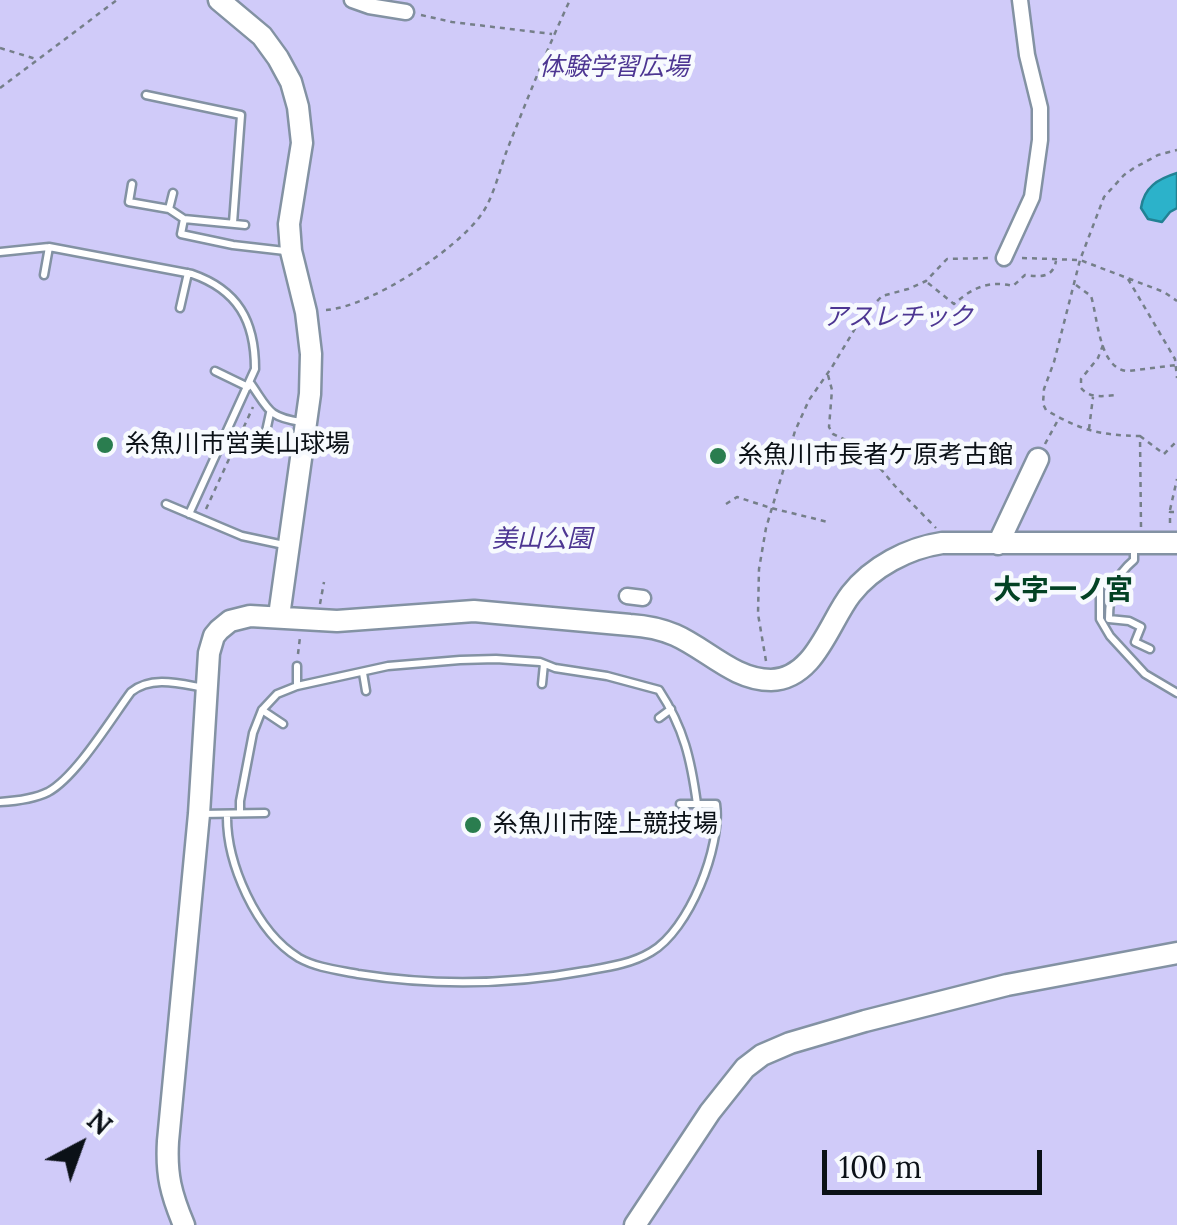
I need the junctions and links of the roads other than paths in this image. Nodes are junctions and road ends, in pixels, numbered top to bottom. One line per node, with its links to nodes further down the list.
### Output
1 (352, 0): 4 (street)
2 (1020, 0): 15 (street)
3 (223, 1): 14 (street)
4 (406, 12)
5 (146, 95): 10 (lane)
6 (132, 184): 8 (lane)
7 (173, 193): 8 (lane)
8 (169, 209): 9 (lane)
9 (184, 219): 10 (lane); 14 (lane)
10 (233, 223): 11 (lane)
11 (245, 224)
12 (50, 247): 13 (lane); 16 (lane); 17 (lane)
13 (0, 252)
14 (291, 252): 22 (street)
15 (1004, 258)
16 (188, 274): 18 (lane); 20 (lane)
17 (44, 275)
18 (180, 308)
19 (214, 372): 20 (lane)
20 (249, 385): 21 (lane); 26 (lane)
21 (270, 412): 22 (lane); 23 (lane)
22 (306, 422): 30 (street)
23 (265, 436)
24 (1038, 459): 28 (street)
25 (166, 504): 26 (lane)
26 (189, 514): 30 (lane)
27 (1138, 543): 28 (street); 29 (street); 35 (lane)
28 (998, 544): 34 (street)
29 (1177, 544)
30 (290, 546): 34 (street)
31 (1100, 585): 43 (lane)
32 (626, 596): 33 (street)
33 (643, 598)
34 (279, 616): 41 (street)
35 (1150, 649)
36 (544, 664): 38 (lane); 39 (lane); 44 (lane)
37 (297, 666): 40 (lane)
38 (363, 673): 40 (lane); 42 (lane)
39 (542, 684)
40 (297, 686): 45 (lane)
41 (206, 688): 48 (lane); 53 (street)
42 (366, 690)
43 (1177, 693)
44 (671, 708): 46 (lane); 50 (lane)
45 (262, 710): 47 (lane); 51 (lane)
46 (659, 718)
47 (283, 724)
48 (0, 802)
49 (680, 804): 50 (lane)
50 (697, 804): 54 (lane)
51 (240, 813): 52 (lane); 54 (lane)
52 (265, 813)
53 (199, 814): 54 (lane); 56 (street)
54 (227, 814)
55 (1177, 953): 57 (street)
56 (184, 1225)
57 (634, 1225)

